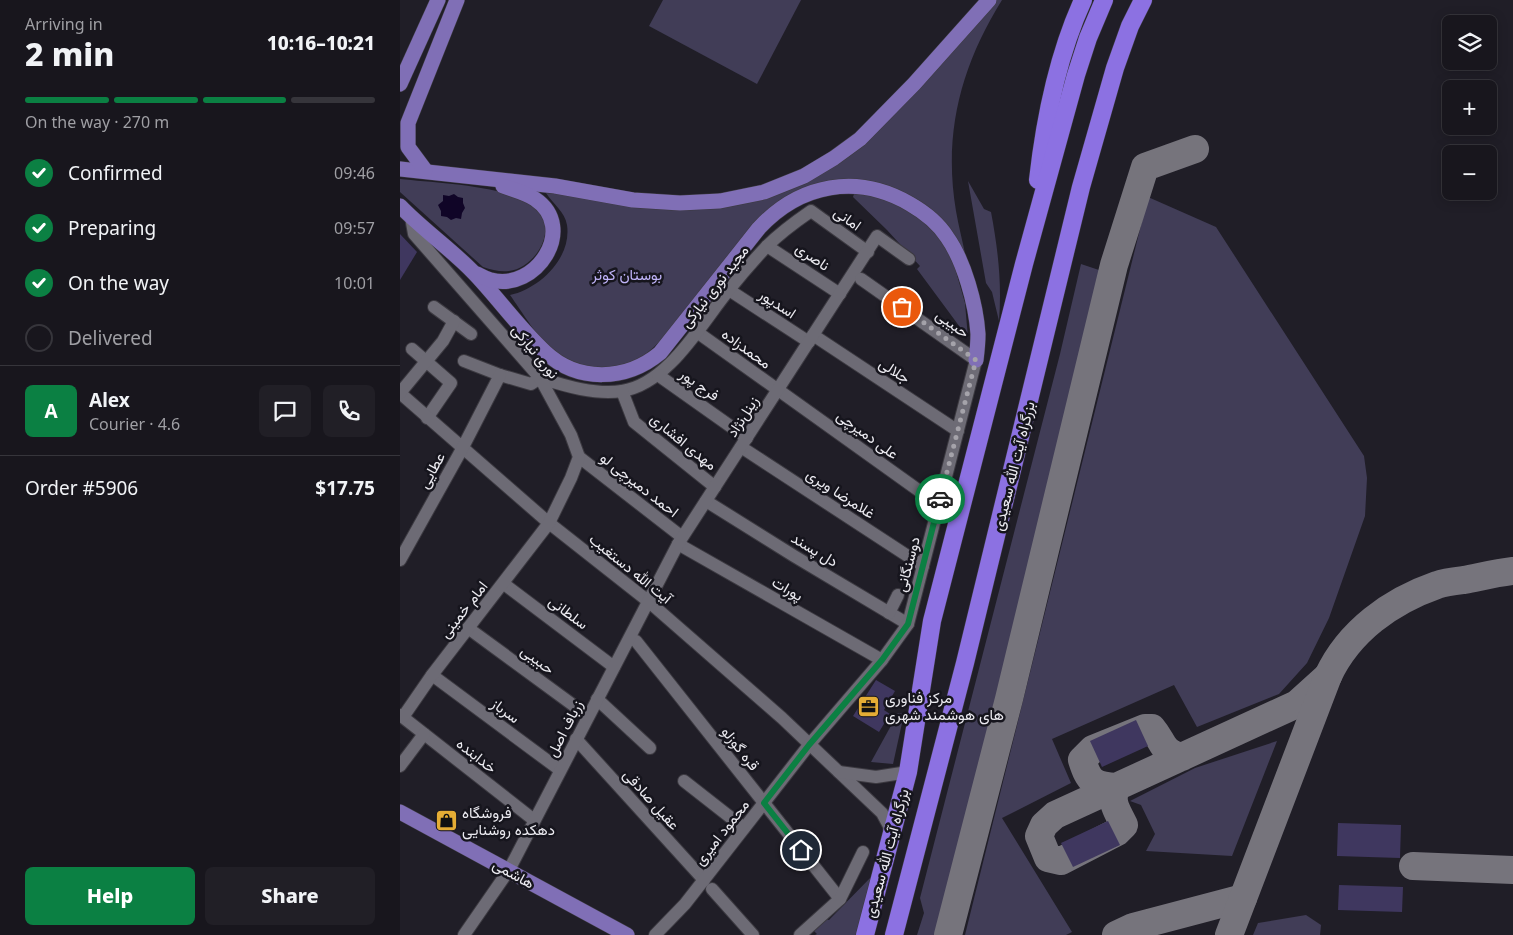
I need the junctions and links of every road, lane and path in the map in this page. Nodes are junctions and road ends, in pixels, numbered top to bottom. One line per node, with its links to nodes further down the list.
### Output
1 (438, 0): 7 (main road)
2 (457, 0): 9 (main road)
3 (989, 0): 12 (main road)
4 (1083, 0): 14 (highway)
5 (1104, 0): 14 (highway)
6 (1143, 0): 86 (highway, بزرگراه آیت الله سعیدی)
7 (400, 84)
8 (400, 90): 9 (main road)
9 (417, 96): 11 (main road)
10 (400, 169): 11 (main road)
11 (425, 170): 12 (main road)
12 (477, 178): 18 (main road)
13 (404, 211): 18 (main road, مجید نوری نیارکی); 33 (street, نوری نیارکی)
14 (1032, 235): 69 (highway, بزرگراه آیت الله سعیدی)
15 (767, 246): 16 (street, امانی); 20 (street); 21 (street, ناصری)
16 (868, 252): 17 (street, زینل‌نژاد); 21 (street, زینل‌نژاد)
17 (909, 259)
18 (473, 272): 28 (main road, مجید نوری نیارکی)
19 (861, 279): 28 (street, حبیبی)
20 (729, 290): 24 (street); 26 (street, اسدپور)
21 (840, 294): 26 (street, زینل‌نژاد)
22 (434, 306): 23 (street)
23 (454, 322): 25 (street); 29 (street)
24 (697, 332): 32 (street); 34 (street, محمدزاده)
25 (472, 334)
26 (811, 339): 34 (street, زینل‌نژاد); 38 (street, جلالی)
27 (412, 349): 29 (street)
28 (976, 360): 38 (street, دوسنگانی)
29 (425, 361): 36 (street); 37 (street)
30 (464, 361): 31 (street)
31 (500, 375): 33 (street); 40 (street, عطایی)
32 (658, 375): 35 (street); 39 (street, فرج پور)
33 (540, 378): 35 (street); 41 (street, نوری نیارکی)
34 (778, 390): 39 (street, زینل‌نژاد); 44 (street, علی دمیرچی)
35 (622, 391): 42 (street, مهدی افشاری)
36 (400, 393): 37 (street, آیت الله دستغیب)
37 (428, 418): 40 (street, آیت الله دستغیب)
38 (958, 432): 44 (street, دوسنگانی)
39 (744, 442): 42 (street, زینل‌نژاد); 48 (street, غلامرضا ویری)
40 (462, 449): 45 (street, آیت الله دستغیب); 47 (street, عطایی)
41 (578, 457): 45 (street); 46 (street, احمد دمیرچی لو)
42 (715, 487): 43 (street, زینل‌نژاد)
43 (706, 501): 46 (street, زینل‌نژاد); 52 (street, دل پسند)
44 (939, 505): 48 (street, دوسنگانی)
45 (549, 523): 49 (street, امام خمینی); 51 (street, آیت الله دستغیب)
46 (680, 540): 51 (street, زینل‌نژاد); 56 (street, پورات)
47 (400, 560)
48 (923, 566): 53 (street, دوسنگانی)
49 (504, 584): 54 (street, امام خمینی); 57 (street, سلطانی)
50 (898, 595): 52 (street)
51 (648, 601): 57 (street, زرباف اصل); 64 (street, آیت الله دستغیب)
52 (888, 612): 53 (street, دل پسند)
53 (908, 624): 56 (street, دوسنگانی)
54 (468, 628): 58 (street, امام خمینی); 61 (street, حبیبی)
55 (636, 641): 71 (street, قره گوزلو)
56 (882, 660): 64 (street, دوسنگانی)
57 (614, 667): 59 (street, زرباف اصل)
58 (432, 675): 60 (street, امام خمینی); 67 (street, سرباز)
59 (597, 699): 61 (street, زرباف اصل); 65 (street)
60 (401, 716): 62 (street, خدابنده)
61 (588, 716): 63 (street, زرباف اصل)
62 (424, 734): 66 (street); 73 (street, خدابنده)
63 (576, 739): 67 (street, زرباف اصل); 78 (street, عقیل صادقی)
64 (809, 745): 68 (street, آیت الله دستغیب); 71 (street, محمود امیری)
65 (650, 748)
66 (402, 760)
67 (560, 770): 73 (street, زرباف اصل)
68 (838, 772): 69 (street); 75 (street, آیت الله دستغیب)
69 (908, 772): 75 (highway, بزرگراه آیت الله سعیدی)
70 (684, 781): 74 (street)
71 (764, 803): 74 (street, محمود امیری); 79 (street, قره گوزلو)
72 (400, 812): 77 (main road, هاشمی)
73 (534, 820): 77 (street, زرباف اصل)
74 (744, 828): 78 (street, محمود امیری)
75 (892, 837): 85 (highway, بزرگراه آیت الله سعیدی)
76 (863, 852): 79 (street)
77 (509, 870): 80 (street, زرباف اصل); 81 (main road, هاشمی)
78 (708, 885): 82 (street, محمود امیری); 83 (street, عقیل صادقی)
79 (840, 899): 84 (street)
80 (464, 935)
81 (627, 935)
82 (655, 935)
83 (753, 935)
84 (800, 935)
85 (865, 935)
86 (894, 935)

